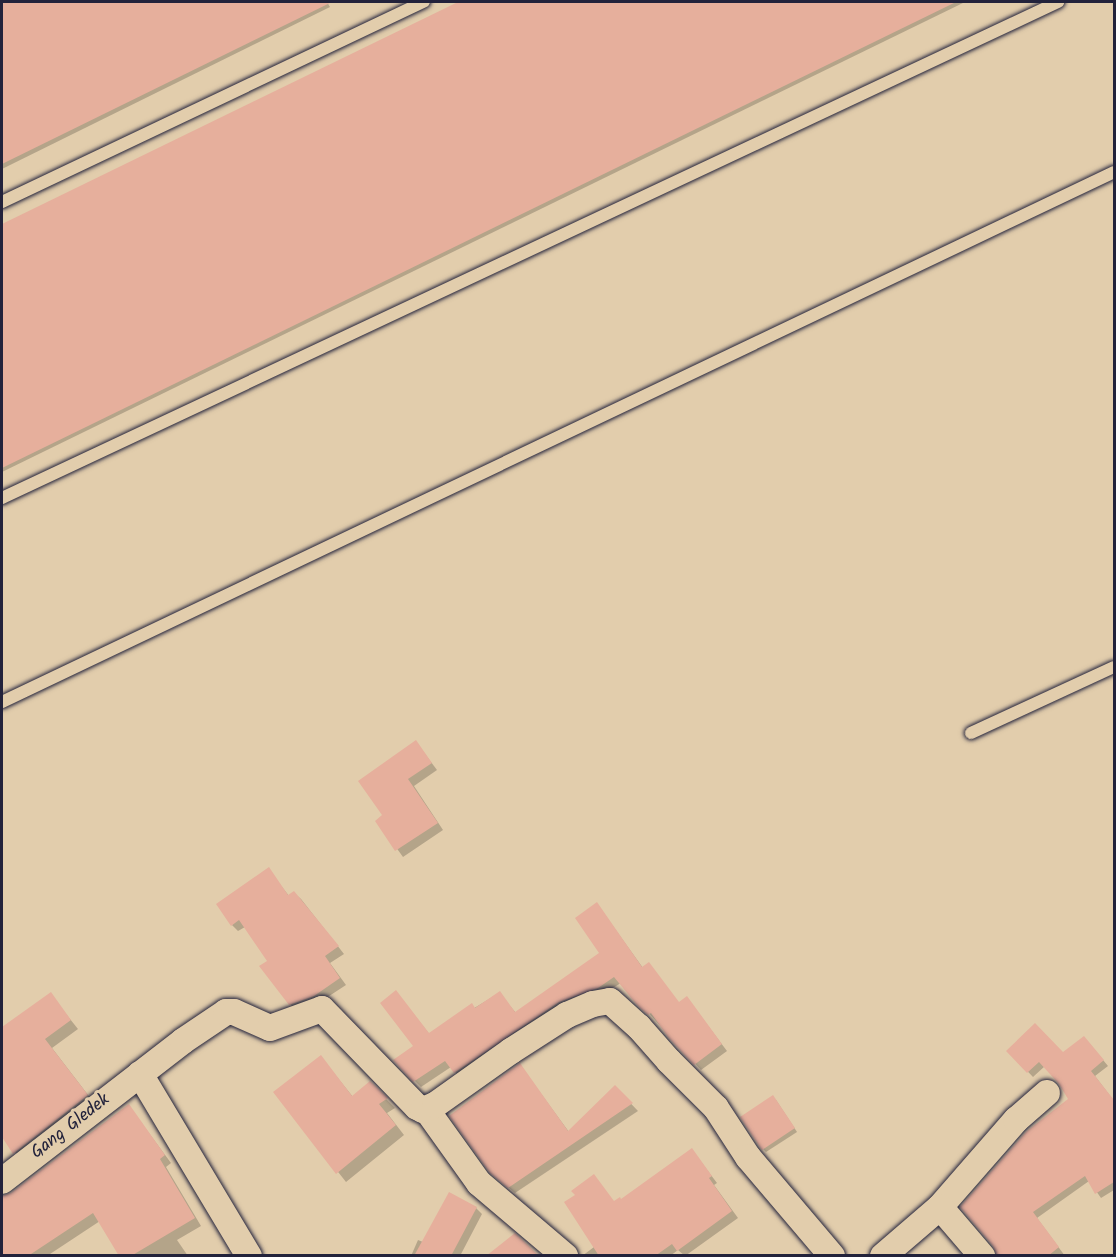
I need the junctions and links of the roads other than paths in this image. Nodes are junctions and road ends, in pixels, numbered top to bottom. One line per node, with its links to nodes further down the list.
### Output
1 (424, 2): 4 (lane)
2 (1058, 2): 5 (lane)
3 (1114, 172): 7 (lane)
4 (2, 202)
5 (2, 498)
6 (1114, 667): 8 (lane)
7 (2, 702)
8 (971, 733)
9 (140, 1074): 11 (street, Gang Gledek); 12 (street, Gang Gledek); 14 (street)
10 (1047, 1093): 13 (street)
11 (426, 1109): 15 (street); 16 (street)
12 (2, 1181)
13 (940, 1207): 17 (street); 18 (street)
14 (249, 1256)
15 (564, 1256)
16 (831, 1256)
17 (883, 1256)
18 (982, 1256)

